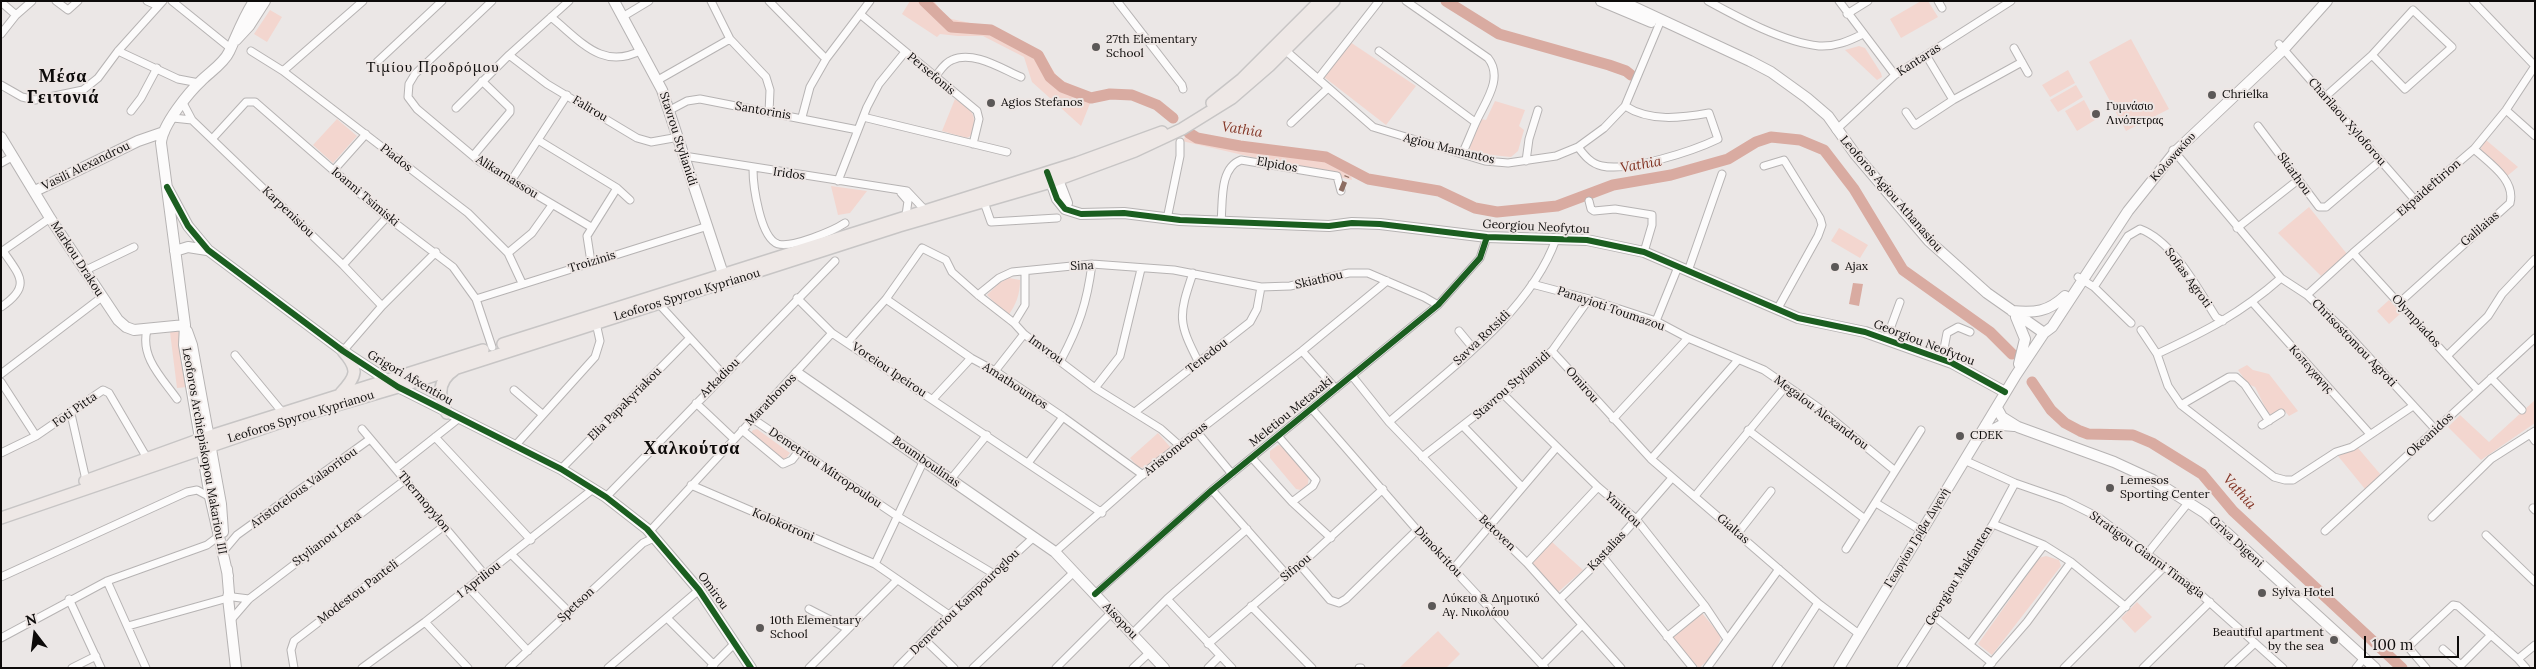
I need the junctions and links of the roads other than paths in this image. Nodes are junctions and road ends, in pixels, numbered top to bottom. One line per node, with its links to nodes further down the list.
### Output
1 (32, 1): 37 (street)
2 (56, 1): 3 (street)
3 (78, 1)
4 (147, 1): 32 (street)
5 (172, 1): 45 (street)
6 (254, 1): 45 (street, Leoforos Archiepiskopou Makariou III)
7 (265, 1): 45 (street, Leoforos Archiepiskopou Makariou III)
8 (442, 1): 57 (street)
9 (492, 1): 109 (street, Alikarnassou)
10 (569, 1): 39 (street)
11 (614, 1): 38 (street, Stavrou Stylianidi)
12 (649, 1): 38 (street)
13 (711, 1): 43 (street)
14 (769, 1): 56 (street)
15 (870, 1): 35 (street)
16 (1117, 1): 72 (street)
17 (1320, 1): 120 (main road, Leoforos Spyrou Kyprianou)
18 (1334, 1): 48 (main road, Leoforos Spyrou Kyprianou)
19 (1378, 1): 66 (street)
20 (1406, 1): 89 (street)
21 (1601, 1): 40 (street, Leoforos Agiou Athanasiou)
22 (1621, 1): 40 (street, Leoforos Agiou Athanasiou)
23 (1708, 1): 42 (street)
24 (1838, 1): 36 (street)
25 (1868, 1): 36 (street)
26 (1938, 1): 34 (street)
27 (2011, 1): 54 (street, Kantaras)
28 (2320, 1): 44 (street, Κολωνακίου)
29 (2327, 1): 44 (street, Κολωνακίου)
30 (2473, 1): 59 (street)
31 (1, 2): 37 (street)
32 (161, 3): 49 (street)
33 (359, 3): 61 (street)
34 (1942, 8)
35 (860, 14): 52 (street, Persefonis); 56 (street)
36 (1847, 14): 42 (street)
37 (16, 15): 41 (street)
38 (624, 16): 47 (street, Stavrou Stylianidi)
39 (551, 17): 47 (street); 53 (street)
40 (1660, 23): 77 (street, Agiou Mamantos); 92 (street, Leoforos Agiou Athanasiou)
41 (1, 34)
42 (1863, 34): 63 (street)
43 (730, 39): 67 (street); 84 (street)
44 (2281, 46): 74 (street, Charilaou Xyloforou); 106 (street, Κολωνακίου)
45 (229, 47): 68 (street, Leoforos Archiepiskopou Makariou III)
46 (2014, 48): 58 (street)
47 (642, 50): 67 (street, Stavrou Stylianidi)
48 (1285, 50): 66 (street); 120 (main road, Leoforos Spyrou Kyprianou)
49 (118, 51): 60 (street); 70 (street)
50 (251, 51): 61 (street, Piados)
51 (1379, 51): 89 (street)
52 (905, 52): 64 (street, Persefonis); 86 (street)
53 (509, 55): 69 (street); 73 (street, Falirou)
54 (1926, 55): 63 (street, Kantaras); 75 (street)
55 (2372, 55): 55 (street); 74 (street)
56 (826, 59): 85 (street)
57 (377, 62)
58 (2022, 62): 62 (street); 75 (street)
59 (2535, 66): 81 (street, Ekpaideftirion)
60 (156, 68): 68 (street); 82 (street)
61 (282, 71): 95 (street, Piados)
62 (2028, 73)
63 (1895, 75): 92 (street, Kantaras)
64 (935, 77): 65 (street); 103 (street, Persefonis)
65 (1021, 77)
66 (1318, 79): 71 (street)
67 (658, 80): 79 (street, Stavrou Stylianidi)
68 (201, 81): 76 (street, Leoforos Archiepiskopou Makariou III)
69 (482, 82): 78 (street); 109 (street)
70 (1, 85)
71 (1328, 88): 90 (street); 108 (street, Agiou Mamantos)
72 (1183, 90)
73 (567, 95): 97 (street, Falirou); 100 (street)
74 (2325, 96): 114 (street, Charilaou Xyloforou)
75 (1953, 100): 83 (street)
76 (183, 104): 87 (street, Leoforos Archiepiskopou Makariou III); 88 (street, Karpenisiou)
77 (1625, 106): 104 (street, Agiou Mamantos); 104 (street)
78 (456, 108)
79 (670, 110): 84 (street, Santorinis); 97 (street, Stavrou Stylianidi)
80 (1538, 110): 113 (street)
81 (2506, 110): 96 (street); 105 (street, Ekpaideftirion)
82 (131, 111)
83 (1906, 112)
84 (769, 113): 85 (street, Santorinis)
85 (802, 117): 93 (street, Santorinis)
86 (863, 117): 93 (street); 103 (street)
87 (173, 118): 88 (street); 94 (street, Leoforos Archiepiskopou Makariou III)
88 (192, 120): 99 (street, Karpenisiou)
89 (1475, 122): 108 (street)
90 (1291, 124)
91 (2258, 126): 121 (street, Skiathou)
92 (1834, 128): 191 (street, Leoforos Agiou Athanasiou)
93 (858, 130): 123 (street)
94 (164, 132): 101 (street, Vasili Alexandrou); 112 (street, Leoforos Archiepiskopou Makariou III)
95 (366, 134): 118 (street); 155 (street, Piados)
96 (2535, 136)
97 (679, 137): 110 (street, Stavrou Stylianidi)
98 (1, 138): 111 (street, Markou Drakou)
99 (213, 138): 118 (street, Ioanni Tsimiski); 160 (street, Karpenisiou)
100 (538, 140): 122 (street); 125 (street)
101 (138, 141): 112 (street, Vasili Alexandrou); 128 (street, Vasili Alexandrou)
102 (1180, 142): 140 (street)
103 (973, 144): 107 (street)
104 (1578, 147): 113 (street, Agiou Mamantos)
105 (2474, 149): 130 (street, Ekpaideftirion); 186 (street, Galilaias)
106 (2173, 150): 145 (street, Chrisostomou Agroti); 169 (street, Κολωνακίου)
107 (1007, 152)
108 (1462, 154): 113 (street, Agiou Mamantos)
109 (472, 156): 122 (street, Alikarnassou)
110 (684, 156): 117 (street, Iridos); 143 (street, Stavrou Stylianidi)
111 (12, 157): 115 (street); 128 (street, Markou Drakou)
112 (161, 157): 124 (street, Leoforos Archiepiskopou Makariou III)
113 (1526, 161)
114 (2380, 161): 121 (street, Skiathou); 130 (street, Charilaou Xyloforou)
115 (1, 163)
116 (1764, 166): 190 (street)
117 (753, 168): 123 (street, Iridos); 142 (street)
118 (333, 171): 137 (street, Ioanni Tsimiski)
119 (1722, 174): 165 (street)
120 (1052, 176): 132 (main road, Leoforos Spyrou Kyprianou); 134 (main road, Leoforos Spyrou Kyprianou); 135 (street, Georgiou Neofytou); 135 (street, Georgiou Neofytou)
121 (2298, 180): 145 (street)
122 (511, 181): 133 (street, Alikarnassou)
123 (838, 181): 126 (street, Iridos)
124 (167, 187): 149 (street, Grigori Afxentiou); 151 (street, Leoforos Archiepiskopou Makariou III)
125 (617, 188): 129 (street); 144 (street)
126 (895, 189): 134 (street, Iridos); 136 (street)
127 (1340, 191): 141 (street, Elpidos)
128 (35, 192): 138 (street, Markou Drakou)
129 (630, 200)
130 (2415, 200): 154 (street, Ekpaideftirion)
131 (1589, 201): 153 (street)
132 (984, 202): 139 (street); 167 (main road, Leoforos Spyrou Kyprianou)
133 (552, 205): 144 (street, Alikarnassou); 155 (street)
134 (924, 209): 136 (main road, Leoforos Spyrou Kyprianou)
135 (1098, 212): 140 (street, Georgiou Neofytou)
136 (906, 215): 167 (main road, Leoforos Spyrou Kyprianou)
137 (388, 217): 152 (street, Ioanni Tsimiski); 160 (street)
138 (50, 218): 150 (street); 163 (street, Markou Drakou)
139 (1057, 218)
140 (1167, 219): 141 (street, Georgiou Neofytou)
141 (1221, 222): 146 (street, Georgiou Neofytou)
142 (845, 223)
143 (708, 226): 158 (street, Troizinis); 167 (street, Stavrou Stylianidi)
144 (591, 227): 158 (street)
145 (2238, 228): 168 (street, Chrisostomou Agroti)
146 (1487, 237): 147 (street, Georgiou Neofytou); 187 (street, Meletiou Metaxaki)
147 (1556, 239): 153 (street, Georgiou Neofytou); 172 (street, Savva Rotsidi)
148 (134, 246): 163 (street)
149 (208, 250): 151 (street); 213 (street, Grigori Afxentiou)
150 (2, 251): 189 (street)
151 (175, 251): 197 (street, Leoforos Archiepiskopou Makariou III)
152 (436, 252): 181 (street, Ioanni Tsimiski); 188 (street)
153 (1644, 252): 161 (street, Georgiou Neofytou)
154 (2353, 252): 176 (street, Ekpaideftirion); 186 (street, Olympiados)
155 (508, 253): 171 (street, Piados)
156 (2535, 259): 217 (street)
157 (835, 261): 179 (street, Arkadiou)
158 (591, 262): 171 (street, Troizinis)
159 (1092, 264): 162 (street, Sina); 164 (street, Sina); 220 (street)
160 (343, 265): 188 (street, Karpenisiou)
161 (1678, 267): 165 (street, Georgiou Neofytou); 192 (street)
162 (1141, 268): 166 (street, Sina); 235 (street)
163 (84, 271): 178 (street, Markou Drakou)
164 (1025, 271): 175 (street, Sina); 195 (street)
165 (1688, 271): 190 (street, Georgiou Neofytou)
166 (1193, 273): 173 (street, Skiathou); 222 (street)
167 (724, 278): 184 (main road, Leoforos Spyrou Kyprianou); 210 (main road, Leoforos Spyrou Kyprianou)
168 (2281, 278): 176 (street, Chrisostomou Agroti); 185 (street)
169 (2080, 279): 174 (street); 177 (street, Κολωνακίου); 203 (street, Κολωνακίου)
170 (1387, 281): 173 (street, Skiathou); 187 (street, Skiathou); 214 (street, Aristomenous)
171 (522, 283): 181 (street, Troizinis)
172 (1532, 284): 180 (street, Panayioti Toumazou); 211 (street, Savva Rotsidi)
173 (1262, 287): 222 (street, Tenedou)
174 (2094, 287): 193 (street, Sofias Agroti); 196 (street)
175 (978, 295): 182 (street, Imvrou); 195 (street, Imvrou)
176 (2307, 295): 246 (street, Chrisostomou Agroti)
177 (2065, 296): 191 (street); 203 (street, Κολωνακίου)
178 (102, 297): 198 (street, Markou Drakou); 226 (street)
179 (797, 298): 202 (street, Voreiou Ipeirou); 227 (street, Arkadiou)
180 (1589, 298): 192 (street, Panayioti Toumazou); 212 (street, Stavrou Stylianidi)
181 (476, 299): 210 (street, Ioanni Tsimiski)
182 (886, 299): 209 (street); 218 (street, Amathountos)
183 (1900, 302): 208 (street)
184 (658, 303): 194 (main road, Leoforos Spyrou Kyprianou); 205 (street)
185 (2253, 303): 193 (street); 270 (street, Κοπεγχαγης)
186 (2399, 303): 217 (street, Olympiados)
187 (1438, 305): 229 (street, Meletiou Metaxaki)
188 (382, 306): 213 (street)
189 (1, 307)
190 (1778, 308): 208 (street, Georgiou Neofytou)
191 (2011, 311): 203 (street, Leoforos Agiou Athanasiou); 228 (street)
192 (1656, 321): 206 (street, Panayioti Toumazou)
193 (2223, 321): 215 (street)
194 (596, 323): 223 (main road, Leoforos Spyrou Kyprianou); 255 (street)
195 (1014, 323): 204 (street, Imvrou)
196 (2130, 323)
197 (184, 325): 198 (street, Markou Drakou); 279 (street, Leoforos Archiepiskopou Makariou III)
198 (147, 330): 242 (street)
199 (2141, 330): 215 (street)
200 (1458, 331): 211 (street)
201 (1970, 332): 219 (street)
202 (832, 333): 209 (street, Voreiou Ipeirou); 225 (street, Marathonos)
203 (2044, 333): 228 (street, Κολωνακίου)
204 (1024, 334): 220 (street, Imvrou); 224 (street)
205 (690, 338): 227 (street); 293 (street, Elia Papakyriakou)
206 (1688, 338): 221 (street, Megalou Alexandrou); 259 (street)
207 (2535, 338): 230 (street, Okeanidos)
208 (1886, 340): 219 (street, Georgiou Neofytou)
209 (848, 342): 243 (street, Voreiou Ipeirou)
210 (492, 348): 231 (main road, Leoforos Spyrou Kyprianou)
211 (1473, 348): 260 (street, Savva Rotsidi)
212 (1552, 350): 240 (street, Stavrou Stylianidi); 259 (street, Omirou)
213 (344, 351): 231 (street, Grigori Afxentiou); 241 (main road)
214 (1302, 351): 236 (street); 268 (street, Aristomenous)
215 (2157, 354): 245 (street)
216 (234, 355): 251 (street)
217 (2448, 356): 238 (street, Olympiados)
218 (971, 358): 224 (street, Amathountos); 243 (street)
219 (1942, 359): 239 (street, Georgiou Neofytou)
220 (1061, 360): 235 (street, Imvrou)
221 (1738, 360): 233 (street, Megalou Alexandrou); 288 (street)
222 (1199, 363): 250 (street, Tenedou)
223 (461, 365): 234 (main road, Leoforos Spyrou Kyprianou); 252 (main road)
224 (996, 371): 256 (street, Amathountos)
225 (798, 373): 258 (street, Marathonos); 289 (street, Boumboulinas)
226 (1, 374)
227 (724, 375): 244 (street, Arkadiou)
228 (2016, 375): 239 (street, Κολωνακίου)
229 (1354, 377): 236 (street, Meletiou Metaxaki); 260 (street, Betoven)
230 (2491, 378): 238 (street, Okeanidos); 249 (street)
231 (386, 380): 234 (street, Grigori Afxentiou); 241 (main road, Leoforos Spyrou Kyprianou)
232 (1, 382): 272 (street)
233 (1786, 386): 266 (street); 294 (street, Megalou Alexandrou)
234 (398, 387): 252 (street, Grigori Afxentiou); 279 (main road, Leoforos Spyrou Kyprianou)
235 (1095, 388): 250 (street, Imvrou)
236 (1336, 389): 248 (street, Meletiou Metaxaki)
237 (514, 390): 255 (street)
238 (2478, 390): 264 (street, Okeanidos)
239 (2005, 392): 247 (street, Κολωνακίου)
240 (1503, 394): 261 (street, Stavrou Stylianidi); 282 (street, Ymittou)
241 (340, 395): 251 (main road, Leoforos Spyrou Kyprianou)
242 (177, 399)
243 (933, 399): 271 (street, Voreiou Ipeirou)
244 (696, 403): 276 (street); 311 (street, Arkadiou)
245 (2181, 405): 253 (street); 270 (street)
246 (2414, 406): 264 (street, Chrisostomou Agroti); 270 (street)
247 (1997, 408): 262 (street, Griva Digeni); 275 (street, Γεωργίου Γρίβα Διγενή)
248 (1312, 409): 273 (street, Meletiou Metaxaki); 306 (street, Dimokritou)
249 (2522, 410)
250 (1135, 412): 280 (street, Imvrou)
251 (283, 413): 279 (main road, Leoforos Spyrou Kyprianou)
252 (447, 413): 257 (street, Grigori Afxentiou)
253 (2281, 413)
254 (71, 414): 272 (street, Foti Pitta); 286 (street, Foti Pitta); 298 (street)
255 (542, 414): 281 (street)
256 (1063, 416): 291 (street); 296 (street, Amathountos)
257 (458, 419): 274 (street); 281 (street, Grigori Afxentiou)
258 (753, 419): 265 (street, Marathonos); 283 (street, Demetriou Mitropoulou)
259 (1612, 419): 288 (street, Gialtas)
260 (1389, 422): 285 (street, Betoven)
261 (1464, 426): 285 (street, Stavrou Stylianidi); 303 (street)
262 (2018, 427): 275 (street); 314 (street, Griva Digeni)
263 (362, 429): 277 (street, Thermopylon)
264 (2435, 429): 328 (street, Okeanidos)
265 (742, 430): 276 (street, Marathonos); 283 (street)
266 (1748, 430): 309 (street); 321 (street)
267 (1921, 430): 294 (street)
268 (1197, 432): 280 (street, Aristomenous); 295 (street)
269 (2532, 433): 278 (street); 318 (street)
270 (2370, 434)
271 (987, 435): 291 (street, Voreiou Ipeirou); 300 (street)
272 (36, 436): 284 (street, Foti Pitta)
273 (1278, 436): 287 (street, Meletiou Metaxaki); 312 (street)
274 (435, 437): 292 (street); 336 (street)
275 (1980, 437): 290 (street, Γεωργίου Γρίβα Διγενή)
276 (734, 439): 302 (street, Marathonos)
277 (370, 440): 292 (street, Thermopylon); 332 (street, Aristotelous Valaoritou)
278 (2535, 441)
279 (206, 442): 286 (main road, Leoforos Spyrou Kyprianou); 310 (street, Leoforos Archiepiskopou Makariou III); 319 (main road, Leoforos Spyrou Kyprianou); 331 (street, Leoforos Archiepiskopou Makariou III)
280 (1179, 445): 296 (street, Aristomenous)
281 (514, 447): 293 (street, Grigori Afxentiou)
282 (1556, 448): 303 (street); 304 (street, Ymittou)
283 (799, 451): 317 (street, Demetriou Mitropoulou)
284 (1, 453)
285 (1422, 457): 323 (street, Betoven)
286 (147, 458): 298 (main road, Leoforos Spyrou Kyprianou)
287 (1252, 458): 295 (street, Meletiou Metaxaki); 312 (street)
288 (1651, 459): 297 (street, Gialtas)
289 (924, 460): 300 (street, Boumboulinas); 317 (street)
290 (1964, 460): 301 (street, Stratigou Gianni Timagia); 327 (street, Γεωργίου Γρίβα Διγενή)
291 (1028, 463): 316 (street, Voreiou Ipeirou)
292 (396, 468): 299 (street, Thermopylon)
293 (561, 469): 305 (street, Grigori Afxentiou)
294 (1894, 470): 313 (street)
295 (1232, 474): 307 (street, Meletiou Metaxaki)
296 (1143, 475): 316 (street, Aristomenous)
297 (1672, 478): 309 (street, Gialtas); 320 (street, Kastalias)
298 (86, 480): 315 (main road, Leoforos Spyrou Kyprianou)
299 (405, 480): 324 (street, Thermopylon); 366 (street, Stylianou Lena)
300 (951, 480): 334 (street, Boumboulinas)
301 (2015, 483): 322 (street, Georgiou Makfanten); 343 (street, Stratigou Gianni Timagia)
302 (691, 485): 329 (street, Marathonos); 348 (street, Kolokotroni)
303 (1521, 486): 323 (street)
304 (1598, 487): 320 (street, Ymittou); 347 (street)
305 (593, 489): 311 (street, Grigori Afxentiou); 336 (street, 1 Apriliou)
306 (1383, 489): 326 (street, Dimokritou); 335 (street, Sifnou)
307 (1212, 490): 325 (street); 363 (street, Meletiou Metaxaki)
308 (1771, 491): 330 (street)
309 (1695, 496): 330 (street, Gialtas)
310 (210, 497): 331 (street, Leoforos Archiepiskopou Makariou III); 357 (street)
311 (606, 497): 329 (street, Grigori Afxentiou)
312 (1292, 502): 335 (street)
313 (1876, 503): 321 (street); 327 (street)
314 (2188, 503): 343 (street); 402 (street, Griva Digeni)
315 (1, 511)
316 (1102, 513): 342 (street, Aristomenous)
317 (896, 516): 348 (street); 354 (street, Demetriou Mitropoulou)
318 (2432, 517)
319 (1, 518)
320 (1636, 519): 345 (street, Kastalias); 372 (street, Ymittou)
321 (1865, 519): 341 (street)
322 (1993, 524): 339 (street); 378 (street, Georgiou Makfanten)
323 (1488, 525): 347 (street, Betoven); 351 (street)
324 (444, 526): 355 (street, Thermopylon); 413 (street, Modestou Panteli)
325 (1247, 529): 356 (street); 367 (street)
326 (1418, 530): 349 (street); 351 (street, Dimokritou)
327 (1922, 531): 386 (street, Γεωργίου Γρίβα Διγενή)
328 (2325, 531)
329 (650, 533): 337 (street, Spetson); 337 (street); 362 (street, Omirou)
330 (1738, 533): 352 (street, Gialtas)
331 (221, 535): 332 (street, Aristotelous Valaoritou); 338 (street); 340 (street, Leoforos Archiepiskopou Makariou III)
332 (237, 535): 340 (street, Aristotelous Valaoritou)
333 (2486, 535): 360 (street)
334 (1034, 537): 342 (street, Boumboulinas); 354 (street, Demetriou Kampouroglou)
335 (1331, 538): 349 (street, Sifnou)
336 (531, 540): 344 (street, 1 Apriliou)
337 (643, 543): 375 (street, Spetson)
338 (207, 545): 340 (street); 359 (street)
339 (2044, 545): 346 (street); 395 (street)
340 (224, 548): 364 (street, Leoforos Archiepiskopou Makariou III)
341 (1846, 549)
342 (1056, 552): 353 (street, Aisopou)
343 (2147, 554): 350 (street, Stratigou Gianni Timagia)
344 (512, 555): 355 (street, 1 Apriliou); 375 (street)
345 (1603, 557): 368 (street, Kastalias); 388 (street)
346 (2072, 562): 373 (street); 404 (street)
347 (1528, 563): 368 (street, Betoven)
348 (874, 564): 358 (street, Kolokotroni)
349 (1300, 565): 356 (street, Sifnou)
350 (2164, 567): 369 (street, Stratigou Gianni Timagia); 373 (street)
351 (1454, 568): 406 (street, Dimokritou)
352 (1779, 569): 370 (street, Gialtas); 390 (street)
353 (1074, 572): 363 (street, Aisopou); 421 (street)
354 (994, 574): 377 (street, Demetriou Kampouroglou)
355 (485, 575): 361 (street, 1 Apriliou)
356 (1287, 575): 371 (street, Sifnou)
357 (1, 578)
358 (897, 580): 377 (street, Kolokotroni); 384 (street)
359 (107, 581): 365 (street); 383 (street)
360 (2535, 582)
361 (469, 588): 381 (street, 1 Apriliou); 398 (street)
362 (700, 590): 379 (street); 392 (street, Omirou)
363 (1095, 594): 376 (street, Aisopou)
364 (228, 596): 366 (street); 380 (street, Leoforos Archiepiskopou Makariou III); 383 (street)
365 (69, 599): 389 (street); 400 (street)
366 (249, 599): 380 (street, Stylianou Lena)
367 (1167, 599): 385 (street); 394 (street)
368 (1560, 599): 382 (street, Betoven)
369 (2210, 602): 393 (street, Stratigou Gianni Timagia); 434 (street)
370 (1818, 603): 386 (street, Gialtas); 431 (street)
371 (1251, 606): 394 (street, Sifnou); 427 (street)
372 (1705, 606): 388 (street); 390 (street, Ymittou)
373 (2126, 607): 408 (street)
374 (809, 609): 384 (street)
375 (569, 612): 398 (street, Spetson)
376 (1112, 612): 385 (street, Aisopou); 422 (street)
377 (950, 615): 391 (street, Demetriou Kampouroglou)
378 (1934, 616): 395 (street); 433 (street, Georgiou Makfanten)
379 (667, 618): 405 (street); 417 (street)
380 (230, 621): 412 (street, Leoforos Archiepiskopou Makariou III)
381 (425, 622): 414 (street, 1 Apriliou); 415 (street)
382 (1582, 625): 406 (street); 428 (street, Betoven)
383 (128, 626): 411 (street)
384 (848, 629): 407 (street)
385 (1132, 634): 399 (street, Aisopou)
386 (1859, 634): 432 (street, Γεωργίου Γρίβα Διγενή)
387 (2491, 635): 397 (street); 403 (street); 439 (street)
388 (1667, 637): 429 (street)
389 (1, 638)
390 (1727, 638): 430 (street)
391 (925, 640): 419 (street, Demetriou Kampouroglou); 420 (street)
392 (735, 643): 405 (street); 418 (street, Omirou)
393 (2255, 643): 435 (street); 436 (street, Stratigou Gianni Timagia)
394 (1208, 644): 401 (street)
395 (1970, 644): 404 (street)
396 (2535, 645): 403 (street)
397 (2443, 649)
398 (528, 651): 416 (street, Spetson)
399 (1150, 652): 423 (street); 424 (street, Aisopou)
400 (96, 656): 409 (street); 410 (street)
401 (1220, 656): 425 (street); 426 (street)
402 (2364, 658): 437 (street); 438 (street, Griva Digeni)
403 (2518, 658): 440 (street)
404 (1989, 665)
405 (712, 666)
406 (1543, 666)
407 (811, 667)
408 (2067, 667)
409 (72, 668)
410 (101, 668)
411 (146, 668)
412 (236, 668)
413 (294, 668)
414 (362, 668)
415 (468, 668)
416 (509, 668)
417 (608, 668)
418 (751, 668)
419 (896, 668)
420 (954, 668)
421 (972, 668)
422 (1056, 668)
423 (1134, 668)
424 (1164, 668)
425 (1208, 668)
426 (1232, 668)
427 (1312, 668)
428 (1621, 668)
429 (1693, 668)
430 (1707, 668)
431 (1776, 668)
432 (1838, 668)
433 (1901, 668)
434 (2143, 668)
435 (2228, 668)
436 (2283, 668)
437 (2356, 668)
438 (2375, 668)
439 (2426, 668)
440 (2526, 668)

